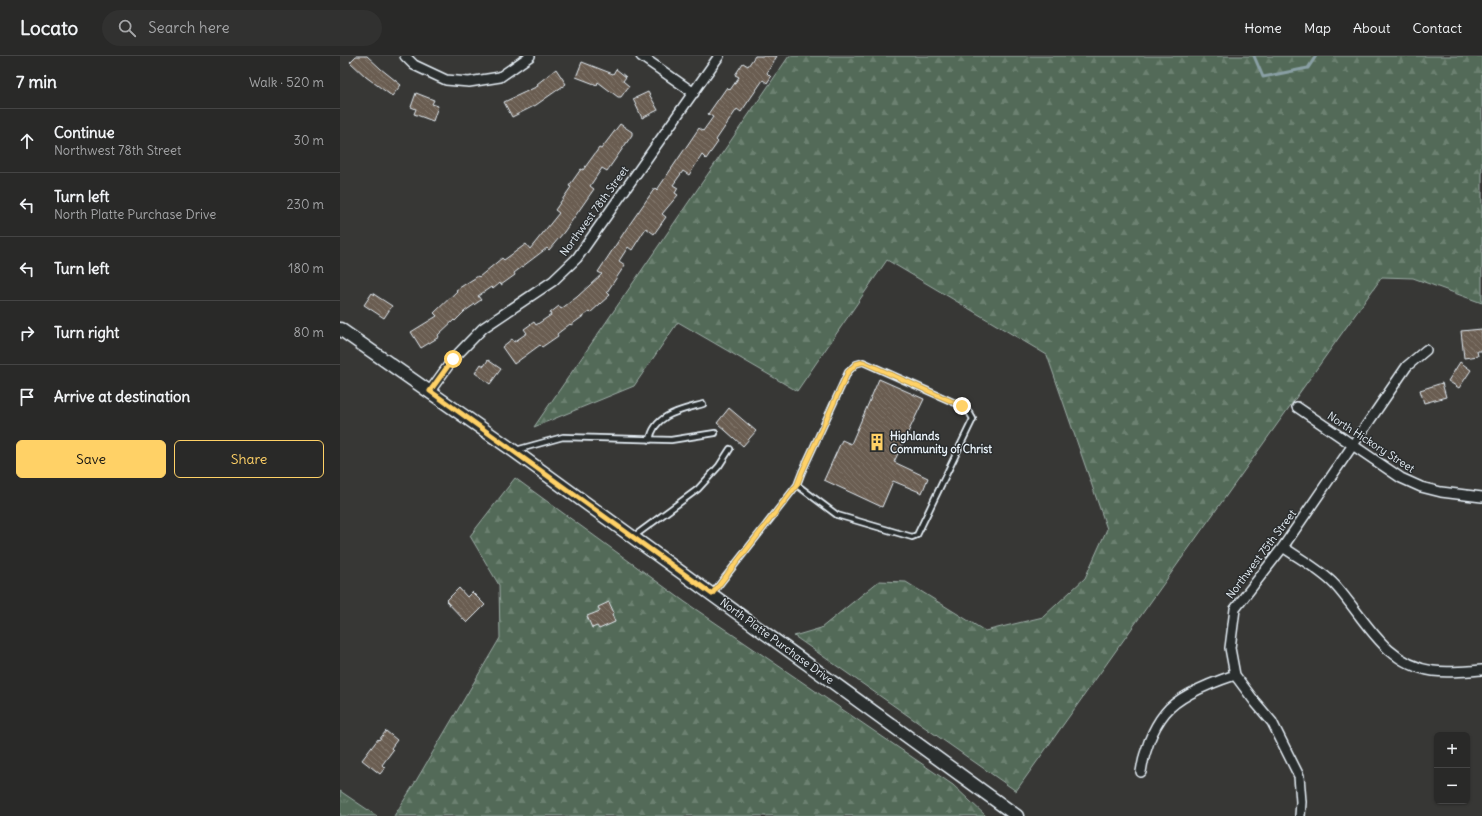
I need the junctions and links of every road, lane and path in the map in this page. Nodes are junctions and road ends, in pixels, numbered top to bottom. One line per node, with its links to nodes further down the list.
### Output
1 (405, 56): 2 (street)
2 (530, 56)
3 (641, 56): 5 (street)
4 (719, 56): 5 (street, Northwest 78th Street)
5 (694, 93): 8 (street, Northwest 78th Street)
6 (340, 329): 8 (street, North Platte Purchase Drive)
7 (1426, 350): 13 (street, Northwest 75th Street)
8 (430, 391): 15 (street, North Platte Purchase Drive)
9 (703, 404): 12 (lane)
10 (1297, 407): 13 (street, North Hickory Street)
11 (715, 433): 12 (lane)
12 (650, 440): 15 (lane)
13 (1352, 445): 17 (street, North Hickory Street); 19 (street, Northwest 75th Street)
14 (730, 449): 18 (lane)
15 (514, 451): 18 (street, North Platte Purchase Drive)
16 (797, 485): 16 (lane); 20 (lane)
17 (1482, 497)
18 (633, 537): 20 (street, North Platte Purchase Drive)
19 (1283, 547): 21 (street); 22 (street, Northwest 75th Street)
20 (712, 594): 24 (street, North Platte Purchase Drive)
21 (1482, 670)
22 (1235, 675): 23 (street); 25 (street, Northwest 75th Street)
23 (1142, 772)
24 (1017, 816)
25 (1300, 816)

